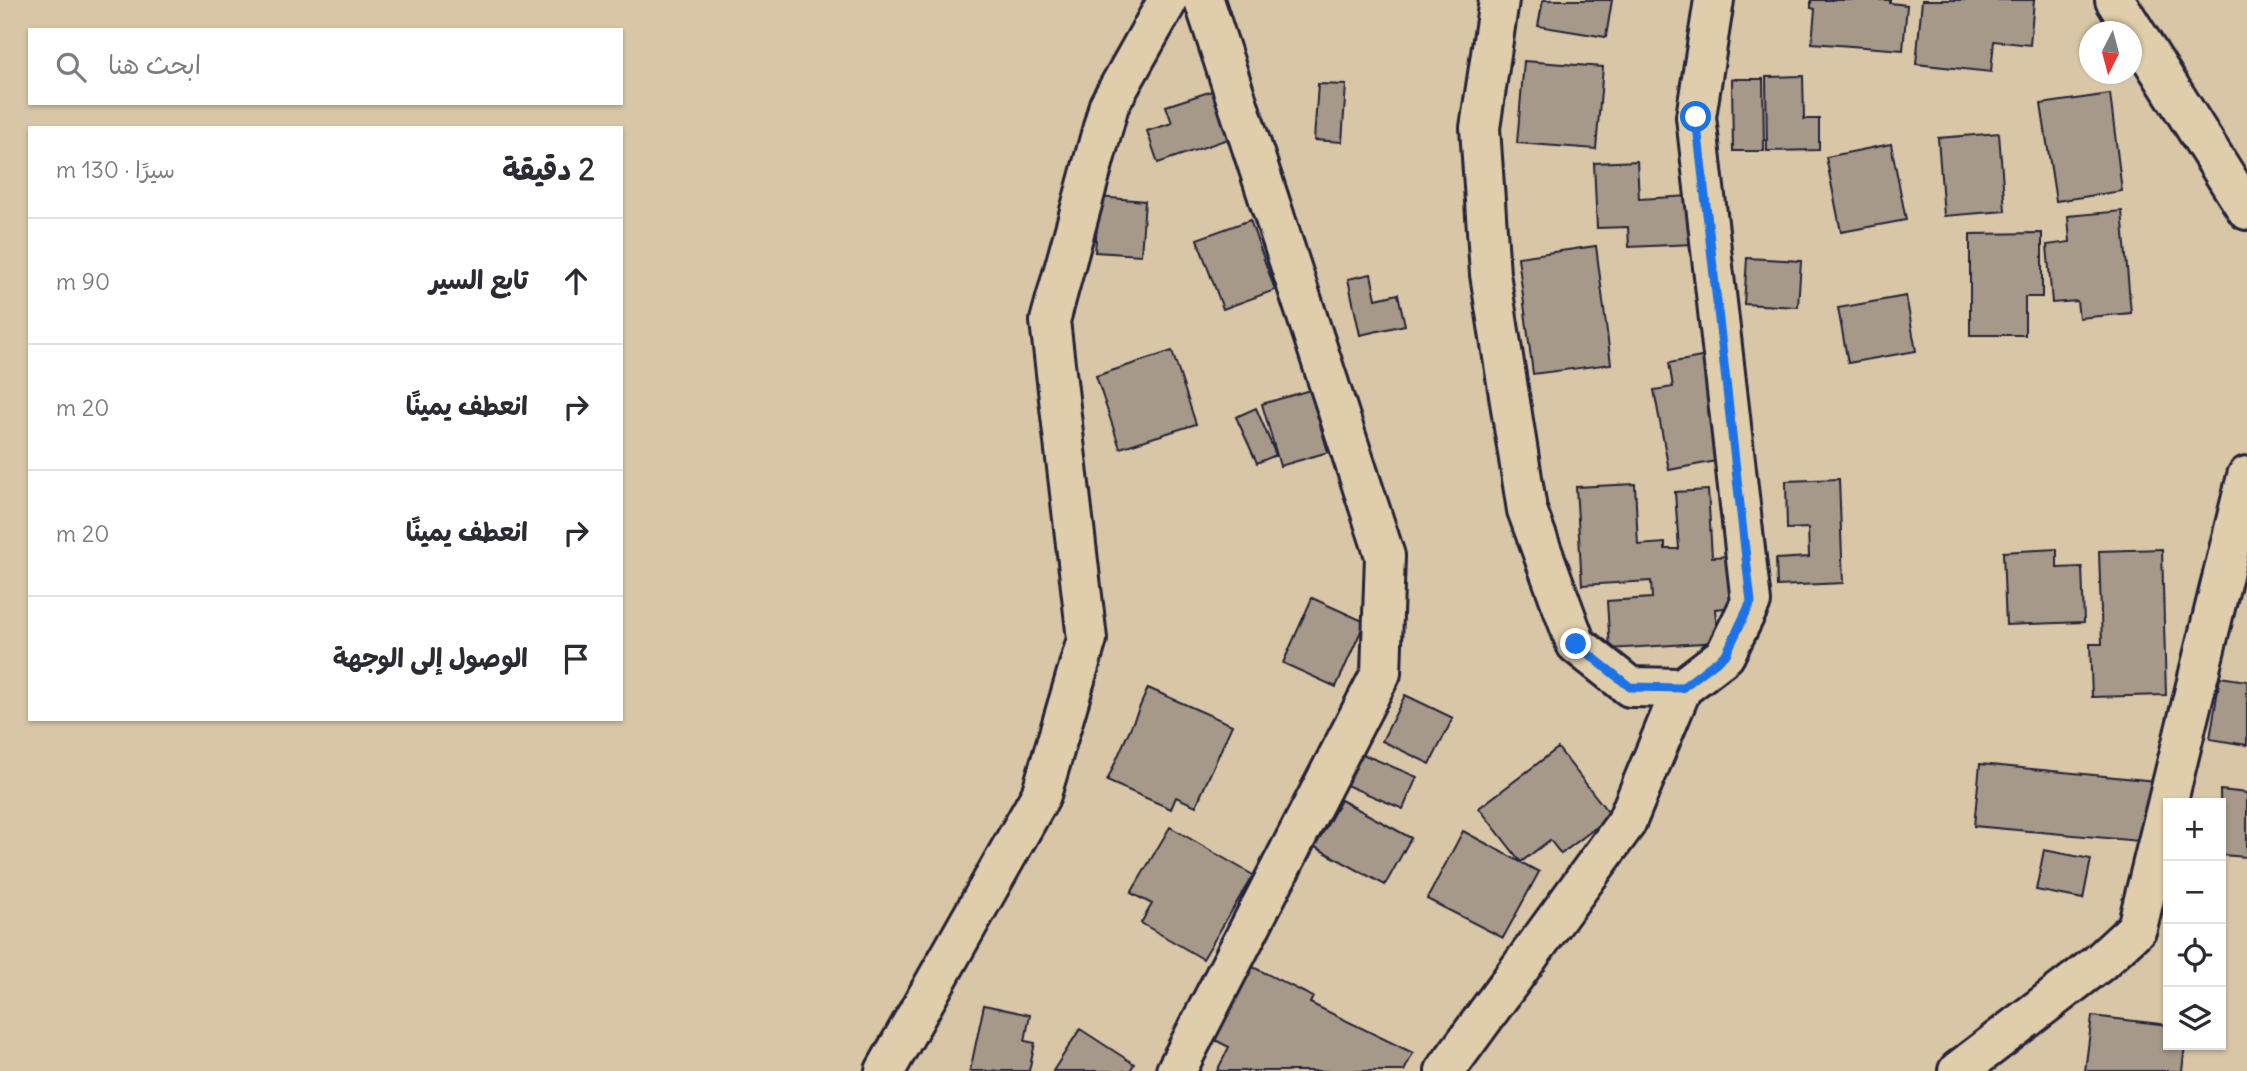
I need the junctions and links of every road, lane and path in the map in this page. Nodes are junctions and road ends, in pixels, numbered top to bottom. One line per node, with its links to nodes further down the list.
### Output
1 (1168, 0): 9 (street)
2 (1204, 0): 10 (street)
3 (1499, 0): 8 (street)
4 (1714, 0): 8 (street)
5 (2115, 0): 6 (street)
6 (2247, 210)
7 (2247, 476): 12 (street)
8 (1682, 688): 11 (street)
9 (885, 1071)
10 (1176, 1071)
11 (1445, 1071)
12 (1958, 1071)

